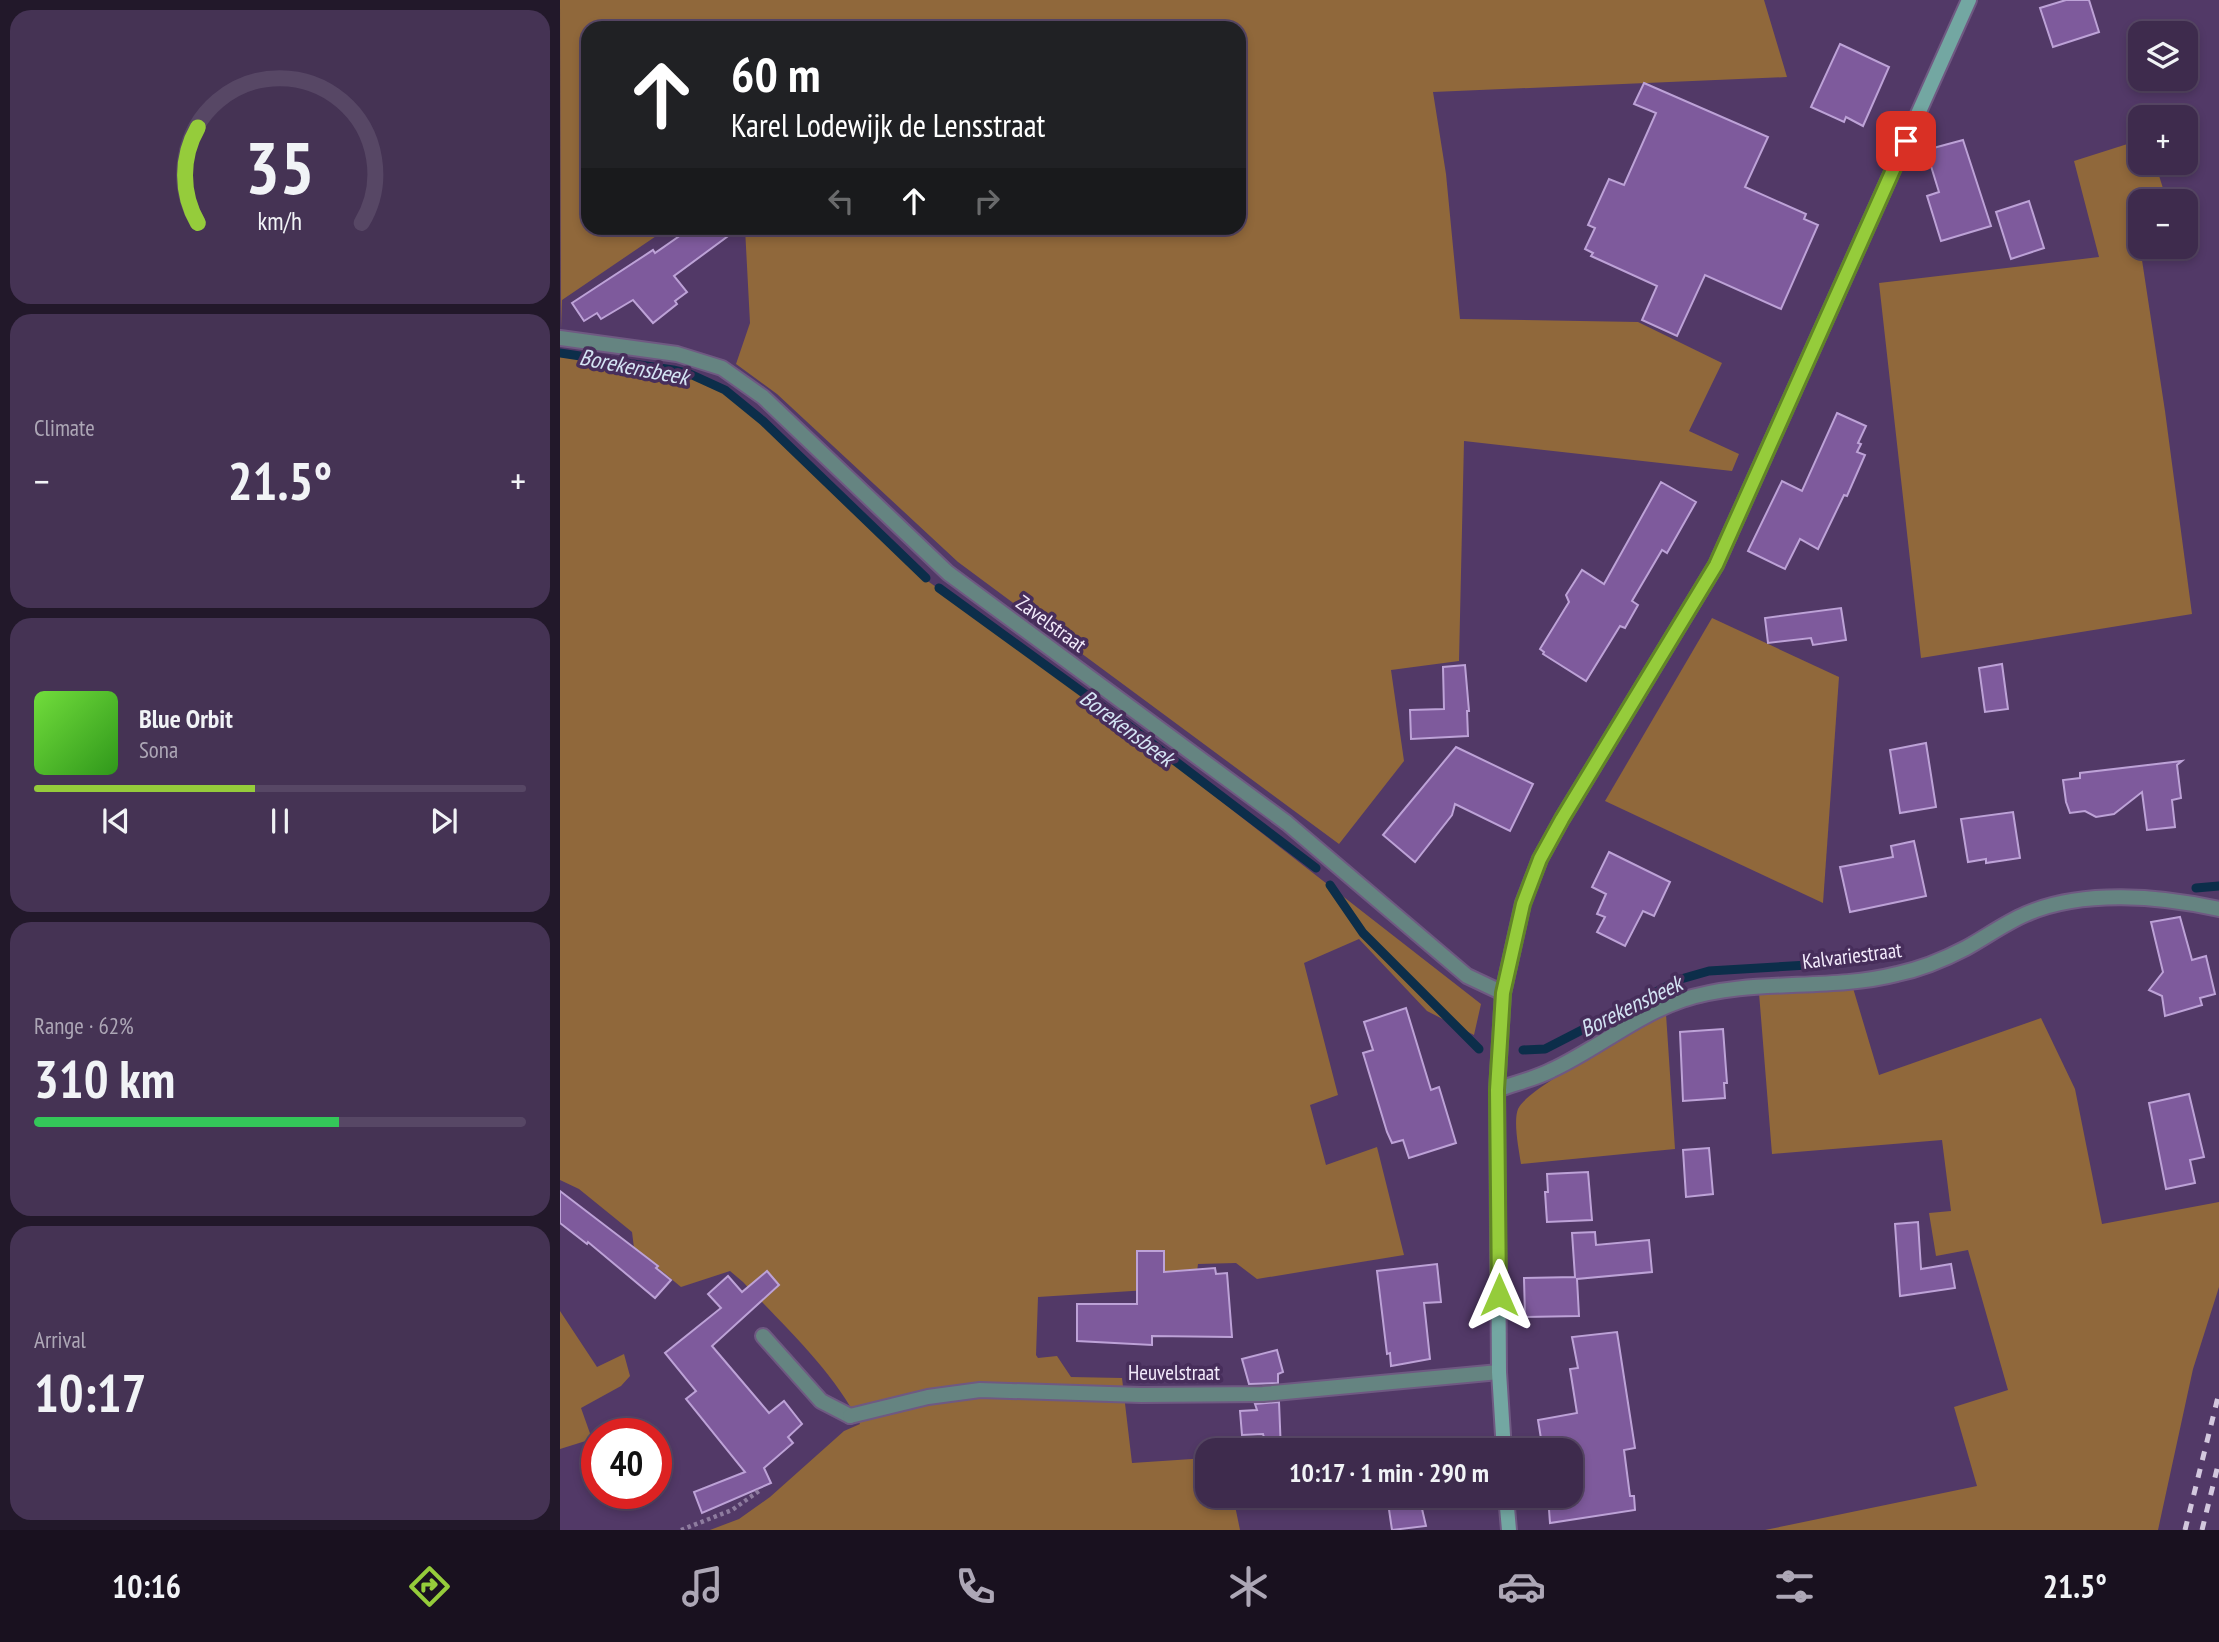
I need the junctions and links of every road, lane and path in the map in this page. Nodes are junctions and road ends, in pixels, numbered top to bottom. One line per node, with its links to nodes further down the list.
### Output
1 (1969, 0): 4 (street)
2 (560, 338): 4 (street, Zavelstraat)
3 (2219, 909): 5 (street, Kalvariestraat)
4 (1503, 993): 5 (street)
5 (1497, 1090): 7 (street)
6 (763, 1336): 7 (street, Heuvelstraat)
7 (1499, 1372): 8 (street)
8 (1503, 1438)
9 (759, 1491): 11 (path)
10 (1507, 1508): 12 (street)
11 (681, 1530)
12 (1509, 1530)

